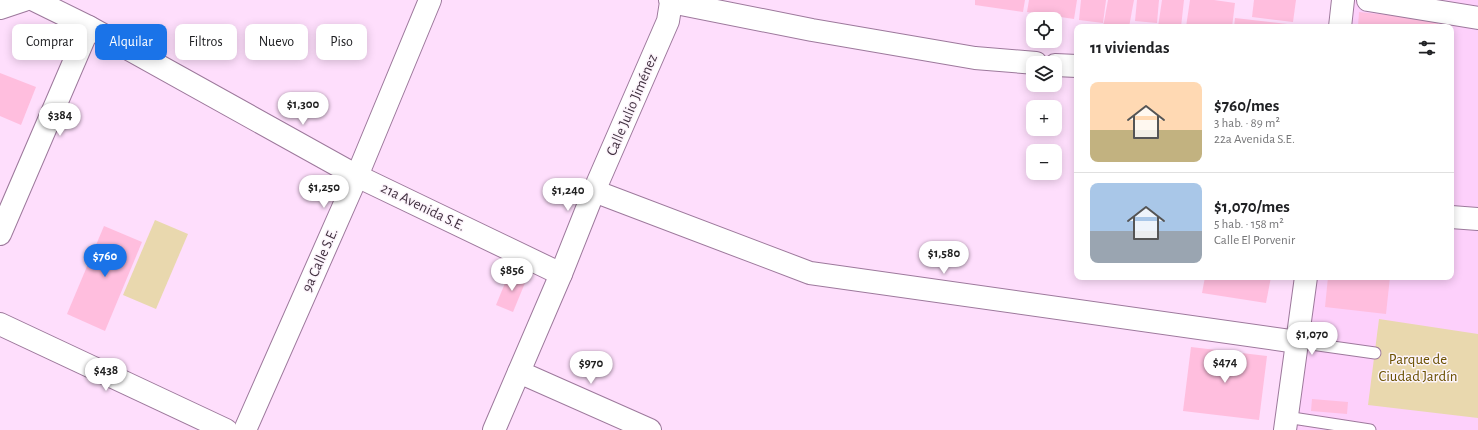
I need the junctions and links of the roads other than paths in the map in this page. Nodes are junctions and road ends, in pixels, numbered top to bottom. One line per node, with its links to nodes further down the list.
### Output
1 (24, 0): 7 (street)
2 (34, 0): 10 (street, 21a Avenida S.E.)
3 (430, 0): 14 (street, 9a Calle S.E.)
4 (1344, 0): 9 (street)
5 (1368, 0): 8 (street)
6 (670, 1): 11 (street); 15 (street, Calle Julio Jiménez)
7 (0, 8)
8 (1478, 18)
9 (1340, 24)
10 (88, 27): 14 (street, 21a Avenida S.E.); 18 (street)
11 (1026, 62)
12 (1062, 65): 13 (street)
13 (1074, 66)
14 (357, 176): 19 (street, 21a Avenida S.E.); 27 (street, 9a Calle S.E.)
15 (594, 191): 19 (street, Calle Julio Jiménez); 22 (street)
16 (1454, 217): 17 (street)
17 (1478, 219)
18 (0, 234)
19 (561, 274): 24 (street, Calle Julio Jiménez)
20 (1306, 280): 22 (street)
21 (0, 324): 26 (street)
22 (1297, 342): 23 (lane); 25 (street)
23 (1375, 353)
24 (519, 372): 28 (street, Calle Julio Jiménez); 29 (street)
25 (1285, 423): 30 (lane)
26 (226, 430)
27 (245, 430)
28 (494, 430)
29 (650, 430)
30 (1370, 430)

